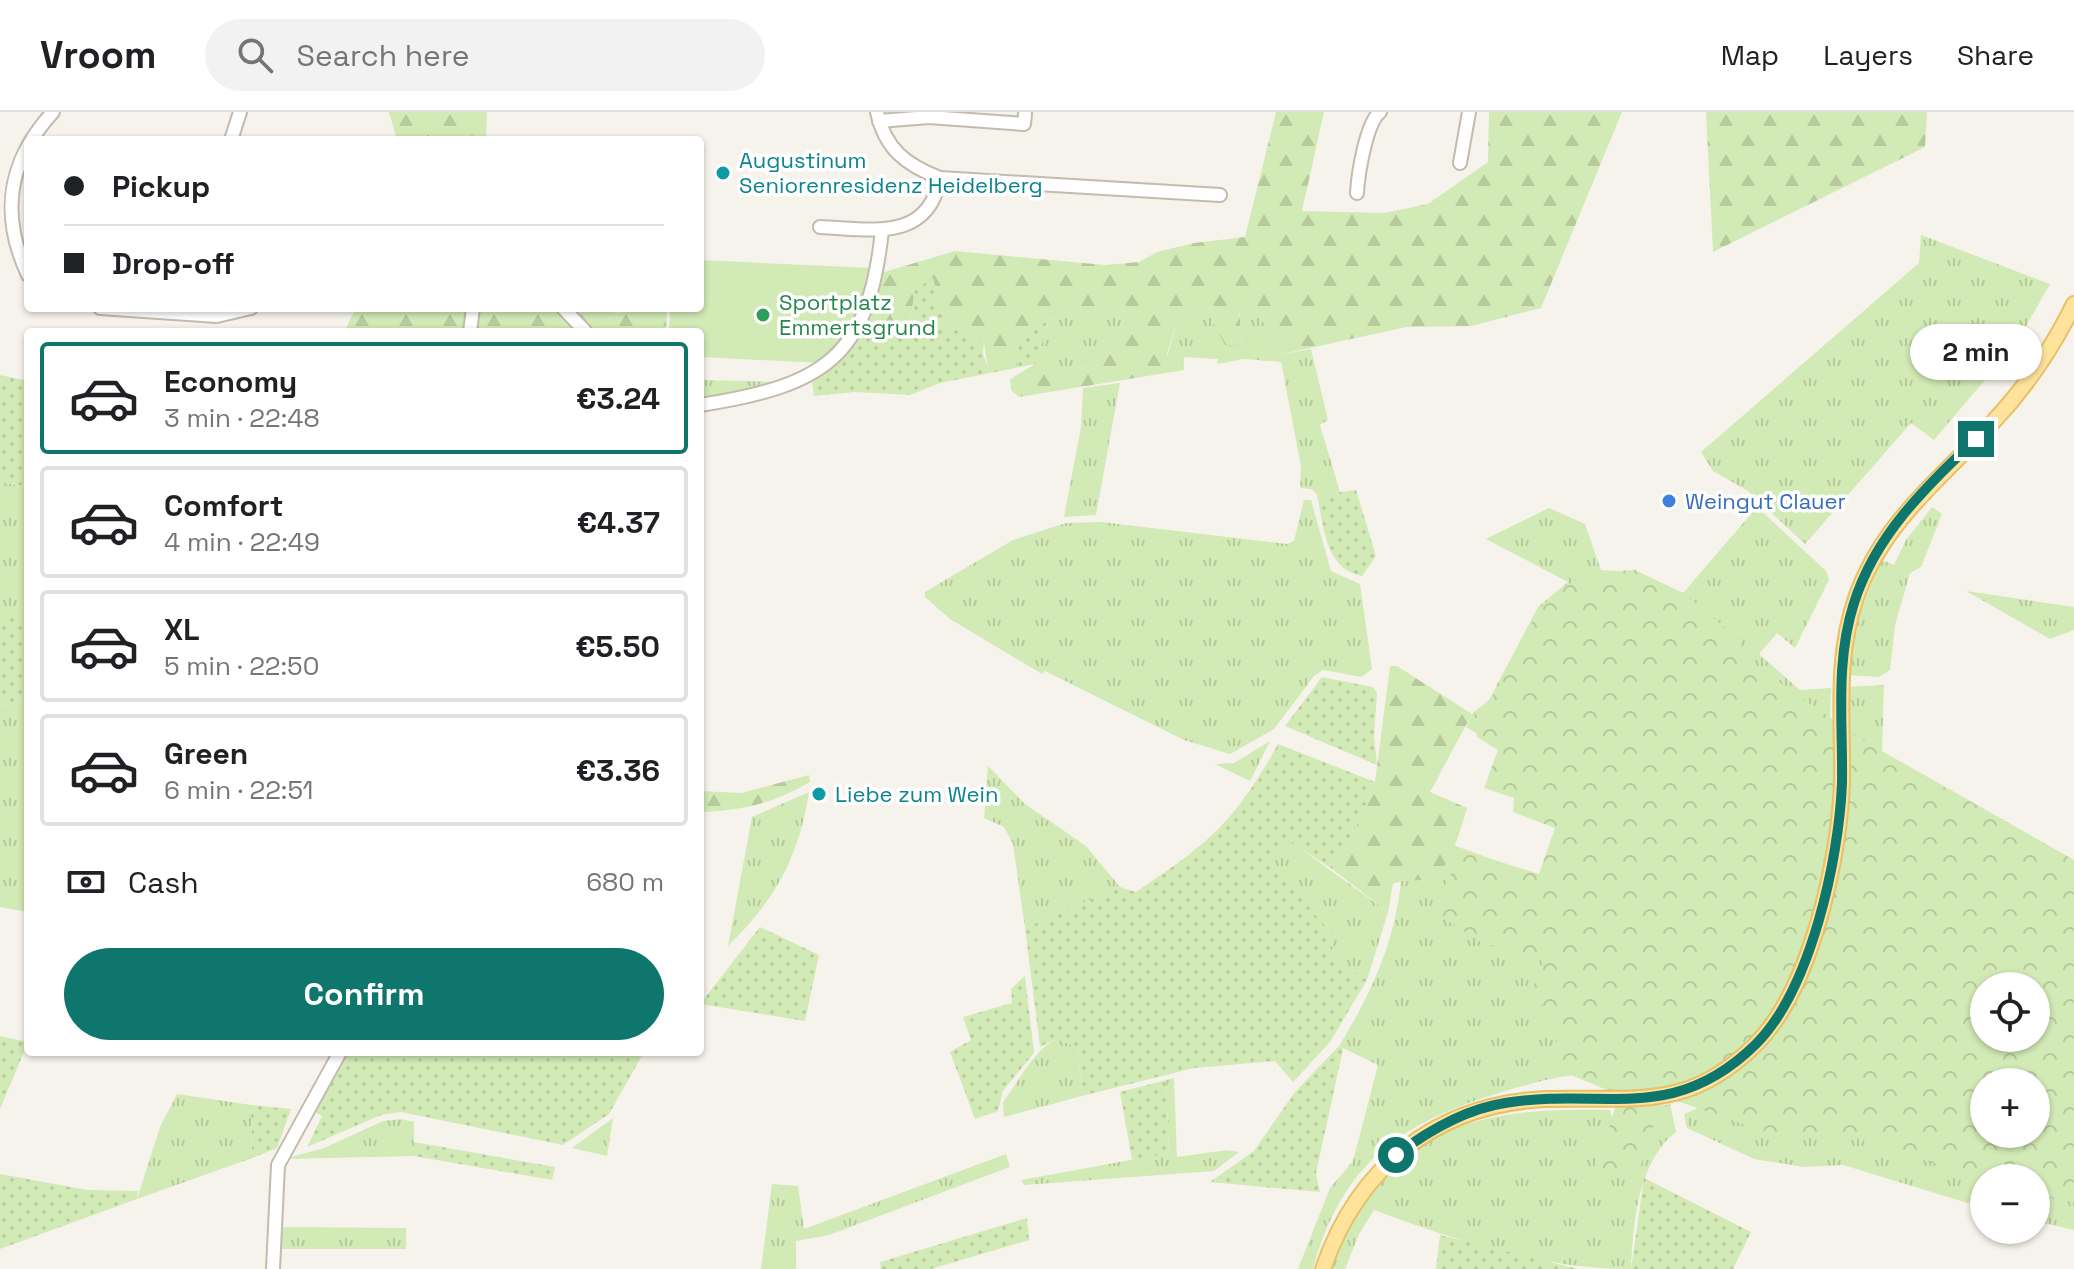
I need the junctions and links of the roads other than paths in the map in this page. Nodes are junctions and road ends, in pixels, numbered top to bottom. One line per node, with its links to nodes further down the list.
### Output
1 (53, 112): 7 (street)
2 (240, 112): 8 (street)
3 (1380, 112): 14 (street)
4 (1469, 112): 12 (street)
5 (1025, 114): 6 (street)
6 (878, 117): 13 (street)
7 (34, 136)
8 (232, 136)
9 (24, 148): 10 (street)
10 (14, 161): 11 (street); 18 (street)
11 (24, 162)
12 (1460, 163)
13 (940, 178): 15 (street); 17 (street)
14 (1357, 193)
15 (1220, 195)
16 (820, 227): 17 (street)
17 (882, 230): 24 (street)
18 (24, 270)
19 (2074, 304): 27 (main road)
20 (158, 312): 21 (street)
21 (234, 312)
22 (567, 312): 23 (street)
23 (582, 328)
24 (704, 404)
25 (338, 1056): 26 (street)
26 (273, 1269)
27 (1323, 1269)

